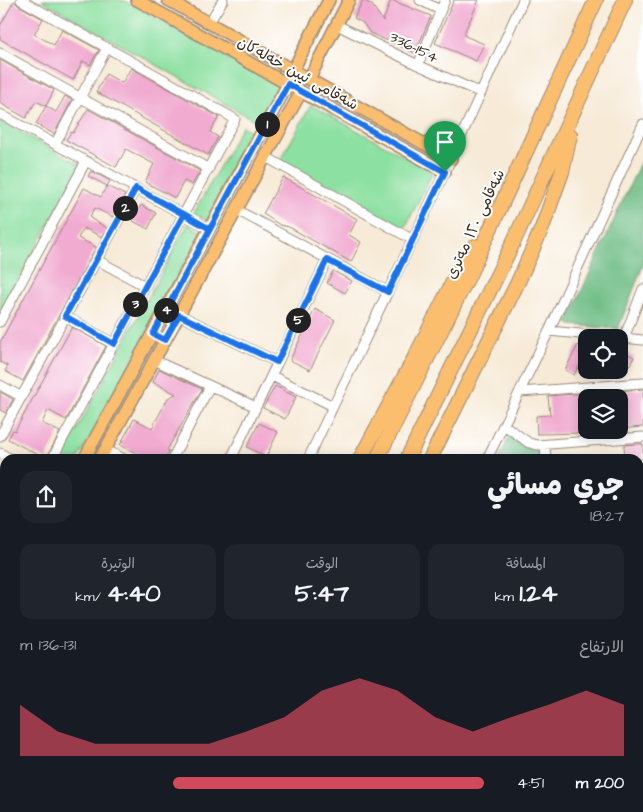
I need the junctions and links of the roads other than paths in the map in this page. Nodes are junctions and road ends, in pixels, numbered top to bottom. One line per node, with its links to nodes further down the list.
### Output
1 (21, 0): 16 (street)
2 (137, 0): 21 (main road, شەقامی ئیبن خەلەکان)
3 (168, 0): 13 (main road, شەقامی ئیبن خەلەکان)
4 (223, 0): 13 (street)
5 (329, 0): 19 (main road)
6 (349, 0): 14 (main road)
7 (420, 0): 12 (street)
8 (445, 0): 12 (street)
9 (523, 0): 23 (street)
10 (596, 0): 15 (highway, شەقامی ١٢٠ مەتری)
11 (625, 0): 25 (highway)
12 (440, 10): 18 (street)
13 (209, 23): 19 (main road, شەقامی ئیبن خەلەکان)
14 (337, 24): 18 (street, 336-154); 20 (main road)
15 (576, 45): 75 (highway); 76 (highway, شەقامی ١٢٠ مەتری)
16 (107, 48): 24 (street); 32 (street)
17 (0, 53): 24 (street)
18 (418, 65): 23 (street, 336-154)
19 (293, 70): 20 (main road, شەقامی ئیبن خەلەکان)
20 (309, 79): 30 (main road, شەقامی ئیبن خەلەکان)
21 (288, 84): 22 (main road, شەقامی ئیبن خەلەکان); 37 (main road)
22 (301, 92): 29 (main road); 33 (main road, شەقامی ئیبن خەلەکان)
23 (481, 93): 30 (street)
24 (80, 98): 28 (street); 32 (street)
25 (575, 111): 77 (highway); 78 (highway)
26 (0, 114): 28 (street)
27 (643, 124): 48 (street)
28 (55, 144): 31 (street)
29 (266, 157): 35 (main road); 38 (street)
30 (451, 159): 33 (street)
31 (86, 161): 34 (street); 46 (street)
32 (209, 169): 36 (street)
33 (445, 172): 38 (street)
34 (136, 188): 36 (street); 39 (street)
35 (236, 210): 40 (street); 44 (main road)
36 (184, 214): 37 (street); 41 (street)
37 (210, 229): 49 (main road)
38 (413, 240): 43 (street)
39 (97, 260): 41 (street); 45 (street)
40 (327, 260): 43 (street); 56 (street)
41 (145, 286): 54 (street)
42 (643, 289): 47 (street)
43 (388, 292): 63 (street)
44 (179, 315): 52 (main road); 56 (street)
45 (65, 316): 54 (street); 62 (street)
46 (1, 317)
47 (627, 329)
48 (549, 331): 50 (street); 61 (street)
49 (153, 334): 52 (main road); 70 (main road)
50 (578, 334)
51 (628, 338): 53 (street)
52 (165, 340): 55 (main road)
53 (643, 340)
54 (114, 344): 69 (street)
55 (154, 360): 60 (street); 71 (main road)
56 (277, 362): 57 (street)
57 (272, 376): 63 (street); 64 (street)
58 (643, 383): 61 (street)
59 (0, 385): 62 (street)
60 (210, 386): 64 (street); 72 (street)
61 (520, 392): 65 (street)
62 (22, 397): 66 (street)
63 (333, 406): 74 (street)
64 (256, 407): 73 (street)
65 (504, 425): 68 (street); 79 (street)
66 (0, 436)
67 (643, 437): 68 (street)
68 (545, 446): 80 (street)
69 (55, 454)
70 (87, 454)
71 (103, 454)
72 (175, 454)
73 (233, 454)
74 (310, 454)
75 (362, 454)
76 (380, 454)
77 (409, 454)
78 (432, 454)
79 (490, 454)
80 (546, 454)

